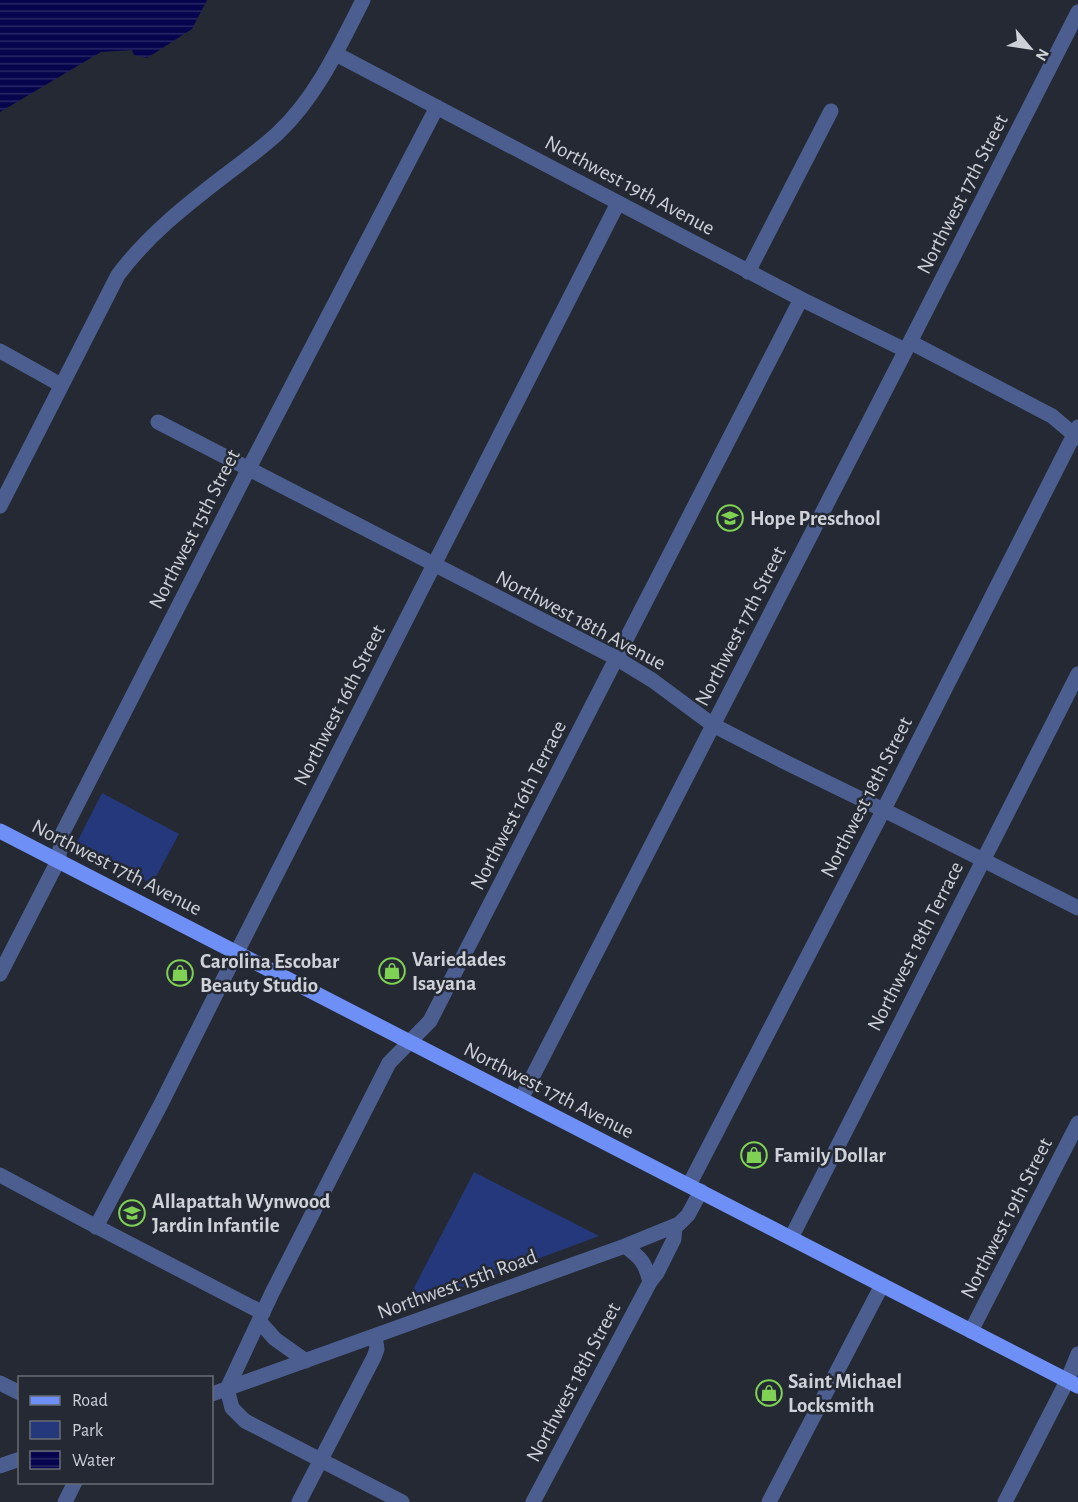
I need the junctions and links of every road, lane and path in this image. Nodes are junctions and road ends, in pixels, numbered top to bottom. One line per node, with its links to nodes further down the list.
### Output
1 (363, 0): 3 (street)
2 (1078, 12): 9 (street, Northwest 17th Street)
3 (336, 54): 4 (street, Northwest 19th Avenue); 11 (street)
4 (437, 107): 6 (street, Northwest 19th Avenue); 14 (street, Northwest 15th Street)
5 (831, 111): 7 (street)
6 (618, 202): 7 (street, Northwest 19th Avenue); 16 (street, Northwest 16th Street)
7 (748, 272): 8 (street, Northwest 19th Avenue)
8 (801, 299): 9 (street, Northwest 19th Avenue); 17 (street, Northwest 16th Terrace)
9 (908, 346): 13 (street, Northwest 19th Avenue); 19 (street, Northwest 17th Street)
10 (0, 351): 11 (street)
11 (61, 385): 15 (street)
12 (158, 422): 14 (street, Northwest 18th Avenue)
13 (1077, 433): 20 (street, Northwest 18th Street)
14 (248, 470): 16 (street, Northwest 18th Avenue); 23 (street, Northwest 15th Street)
15 (0, 506)
16 (434, 565): 17 (street, Northwest 18th Avenue); 25 (street, Northwest 16th Street)
17 (616, 658): 19 (street, Northwest 18th Avenue); 27 (street, Northwest 16th Terrace)
18 (1078, 674): 22 (street, Northwest 18th Terrace)
19 (713, 725): 20 (street, Northwest 18th Avenue); 28 (street, Northwest 17th Street)
20 (883, 811): 22 (street, Northwest 18th Avenue); 31 (street, Northwest 18th Street)
21 (0, 831): 23 (main road, Northwest 17th Avenue)
22 (982, 860): 24 (street, Northwest 18th Avenue); 34 (street, Northwest 18th Terrace)
23 (58, 861): 25 (main road, Northwest 17th Avenue); 26 (street, Northwest 15th Street)
24 (1078, 908)
25 (237, 952): 27 (main road, Northwest 17th Avenue); 33 (street, Northwest 16th Street)
26 (0, 974)
27 (410, 1042): 28 (main road, Northwest 17th Avenue); 38 (street, Northwest 16th Terrace)
28 (520, 1099): 31 (main road, Northwest 17th Avenue)
29 (1078, 1123): 39 (street, Northwest 19th Street)
30 (0, 1175): 33 (street)
31 (695, 1188): 32 (street, Northwest 15th Road); 34 (main road, Northwest 17th Avenue)
32 (675, 1226): 35 (street, Northwest 15th Road); 36 (street, Northwest 18th Street)
33 (96, 1227): 38 (street)
34 (791, 1238): 37 (main road, Northwest 17th Avenue)
35 (625, 1246): 36 (street); 40 (street, Northwest 15th Road)
36 (650, 1282): 55 (street, Northwest 18th Street)
37 (882, 1285): 39 (main road, Northwest 17th Avenue); 56 (street)
38 (261, 1317): 42 (street); 45 (street, Northwest 16th Terrace)
39 (971, 1331): 44 (main road, Northwest 17th Avenue)
40 (375, 1336): 42 (street, Northwest 15th Road); 49 (street)
41 (1078, 1354): 44 (street)
42 (306, 1361): 45 (street, Northwest 15th Road)
43 (0, 1383): 46 (street)
44 (1073, 1383): 57 (street)
45 (227, 1389): 47 (street, Northwest 15th Road); 49 (street)
46 (18, 1393)
47 (213, 1394)
48 (18, 1460): 50 (street)
49 (321, 1460): 53 (street); 54 (street)
50 (0, 1466)
51 (74, 1484): 52 (street)
52 (65, 1502)
53 (299, 1502)
54 (402, 1502)
55 (533, 1502)
56 (769, 1502)
57 (1005, 1502)

